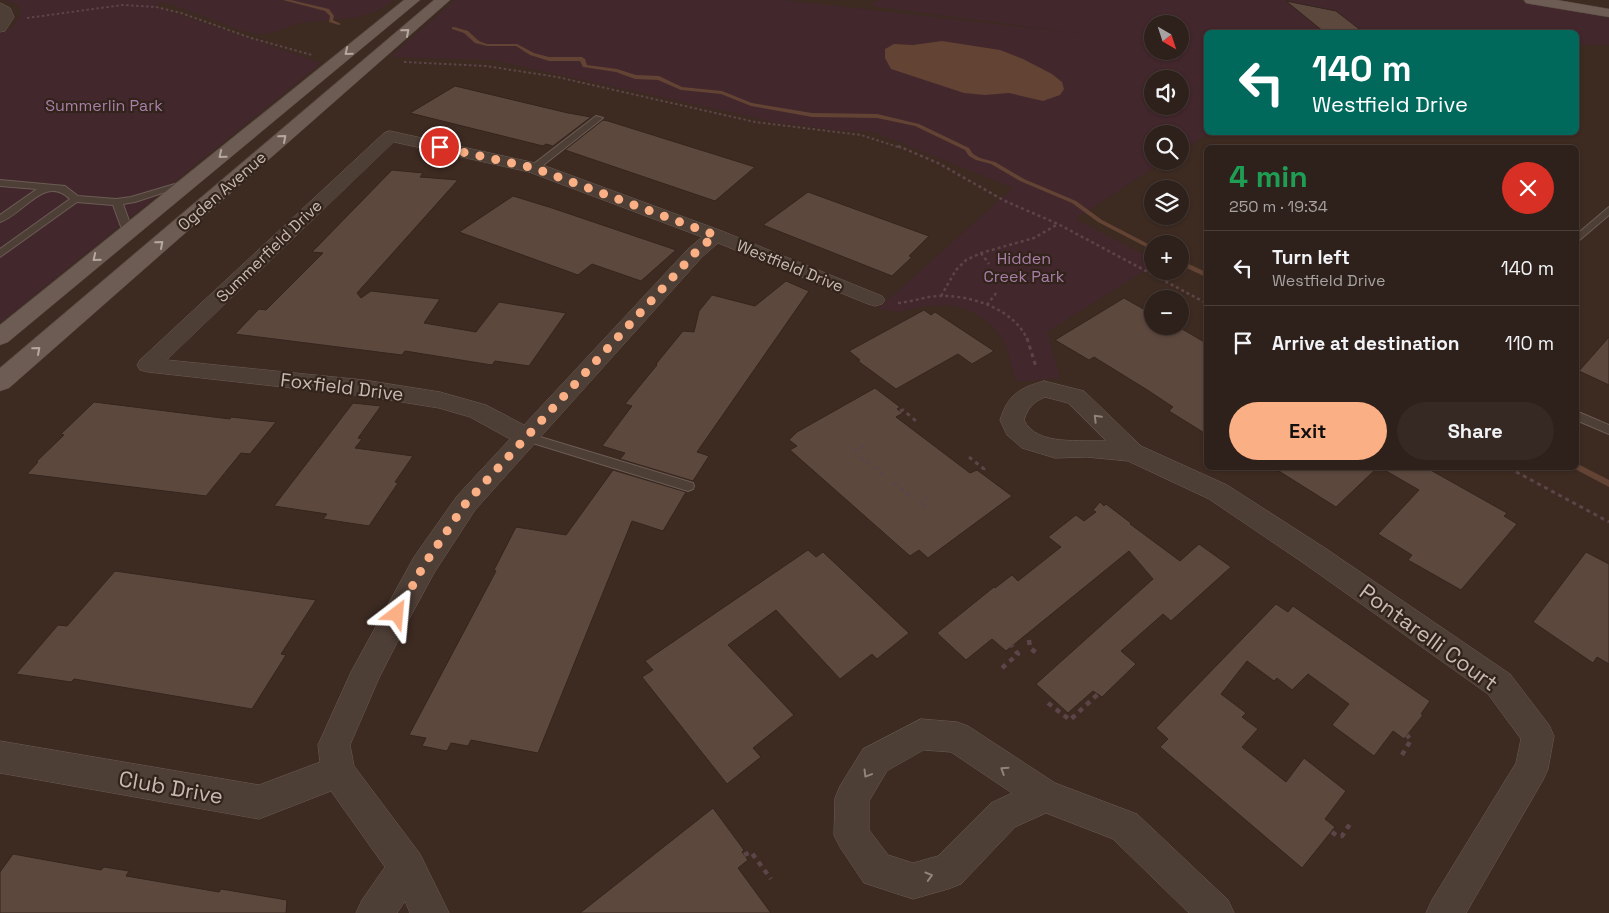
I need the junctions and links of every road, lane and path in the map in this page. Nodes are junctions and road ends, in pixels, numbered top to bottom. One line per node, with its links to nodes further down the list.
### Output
1 (414, 0): 15 (main road, Ogden Avenue, one-way to 15)
2 (443, 0): 36 (main road, Ogden Avenue, one-way to 2)
3 (1531, 0): 6 (main road)
4 (1567, 0): 6 (main road)
5 (0, 7): 8 (street)
6 (1603, 11)
7 (26, 18): 9 (path)
8 (0, 28)
9 (319, 55)
10 (400, 62): 21 (path)
11 (599, 118): 13 (lane)
12 (390, 136): 13 (street, Westfield Drive); 34 (street, Summerfield Drive)
13 (534, 168): 23 (street, Westfield Drive)
14 (0, 183): 16 (lane)
15 (187, 184): 18 (lane); 22 (main road, Ogden Avenue)
16 (46, 187): 17 (lane); 20 (lane)
17 (75, 199): 18 (lane); 26 (lane)
18 (116, 202): 22 (lane)
19 (1609, 210): 24 (lane)
20 (0, 219)
21 (1058, 224): 25 (path); 31 (path)
22 (128, 232): 33 (main road, Ogden Avenue, one-way to 33)
23 (715, 235): 30 (street, Westfield Drive); 41 (street)
24 (1579, 237)
25 (982, 253): 27 (path); 29 (path)
26 (0, 254)
27 (988, 264)
28 (997, 292): 32 (path)
29 (941, 296): 30 (path); 32 (path)
30 (875, 300)
31 (1204, 302)
32 (986, 305): 35 (path)
33 (0, 337)
34 (148, 365): 41 (street, Foxfield Drive)
35 (1037, 370)
36 (0, 382)
37 (900, 411): 39 (path)
38 (1579, 416): 40 (lane)
39 (916, 421)
40 (1609, 430)
41 (527, 437): 51 (lane); 65 (street)
42 (866, 446): 43 (path)
43 (854, 451)
44 (1132, 452): 75 (street, Pontarelli Court)
45 (969, 457): 48 (path)
46 (860, 458): 49 (path)
47 (1512, 470): 55 (path)
48 (983, 472)
49 (884, 475)
50 (894, 483): 53 (path)
51 (688, 486)
52 (928, 497): 54 (path)
53 (909, 498)
54 (925, 508)
55 (1609, 522)
56 (1029, 640): 58 (path)
57 (1012, 646): 59 (path)
58 (1038, 654)
59 (1002, 668)
60 (1098, 694): 61 (path)
61 (1048, 703)
62 (1407, 735): 63 (path)
63 (1402, 755)
64 (0, 757): 65 (street, Club Drive)
65 (338, 772): 70 (street)
66 (1045, 796): 66 (street, one-way to 66); 74 (street)
67 (1352, 821): 68 (path)
68 (1332, 832)
69 (744, 855): 71 (path)
70 (407, 867): 72 (street); 73 (street)
71 (771, 879)
72 (376, 913)
73 (430, 913)
74 (1215, 913)
75 (1445, 913)

